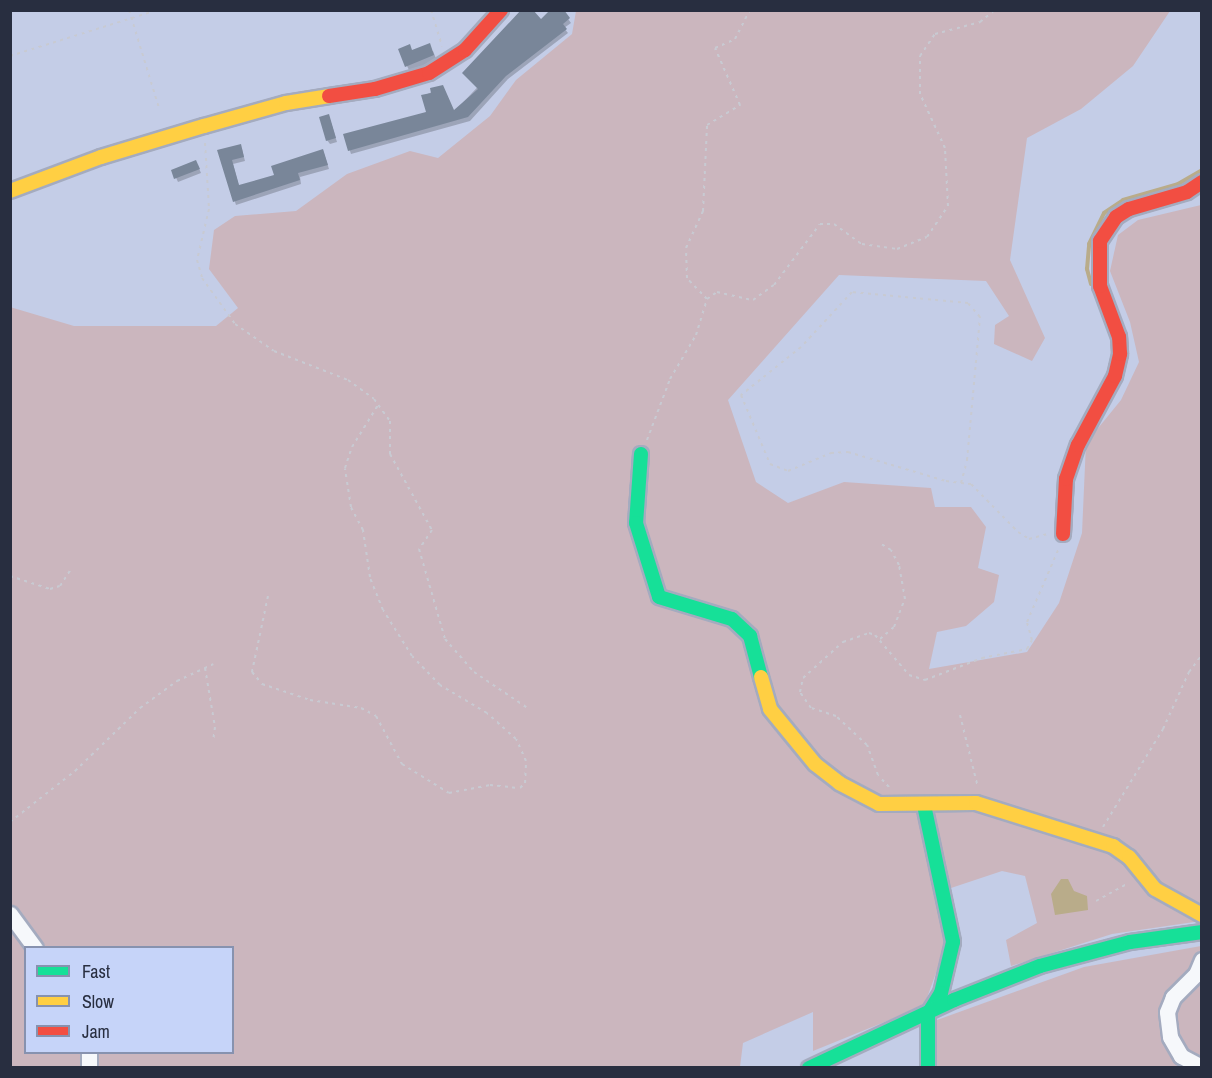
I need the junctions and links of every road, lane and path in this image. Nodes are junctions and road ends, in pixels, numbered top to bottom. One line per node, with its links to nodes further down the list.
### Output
1 (129, 10): 7 (path)
2 (158, 10): 7 (path)
3 (431, 10): 9 (path)
4 (501, 10): 9 (street)
5 (750, 10): 14 (path)
6 (995, 10): 14 (path)
7 (132, 18): 8 (path); 10 (path)
8 (10, 56)
9 (447, 63): 11 (street)
10 (159, 108)
11 (204, 126): 13 (street); 15 (path)
12 (1202, 182): 18 (street)
13 (10, 191)
14 (707, 299): 16 (path)
15 (378, 405): 22 (path); 27 (path)
16 (642, 454): 31 (street)
17 (961, 483): 17 (path); 18 (path)
18 (1056, 533): 23 (path)
19 (880, 543): 23 (path)
20 (71, 568): 21 (path)
21 (10, 576)
22 (268, 596)
23 (879, 640): 31 (path)
24 (1202, 655): 34 (path)
25 (213, 664): 26 (path)
26 (205, 668): 29 (path); 33 (path)
27 (525, 707)
28 (960, 715): 30 (path)
29 (213, 742)
30 (976, 803): 32 (street); 34 (street)
31 (905, 805): 32 (street)
32 (924, 805): 42 (street)
33 (10, 822)
34 (1095, 839): 35 (street)
35 (1143, 875): 36 (path); 38 (street)
36 (1096, 901)
37 (10, 914): 40 (street)
38 (1202, 915)
39 (1202, 932): 42 (street)
40 (34, 946)
41 (1202, 960): 43 (street)
42 (928, 1014): 44 (street); 45 (street)
43 (1202, 1067)
44 (809, 1068)
45 (928, 1068)

